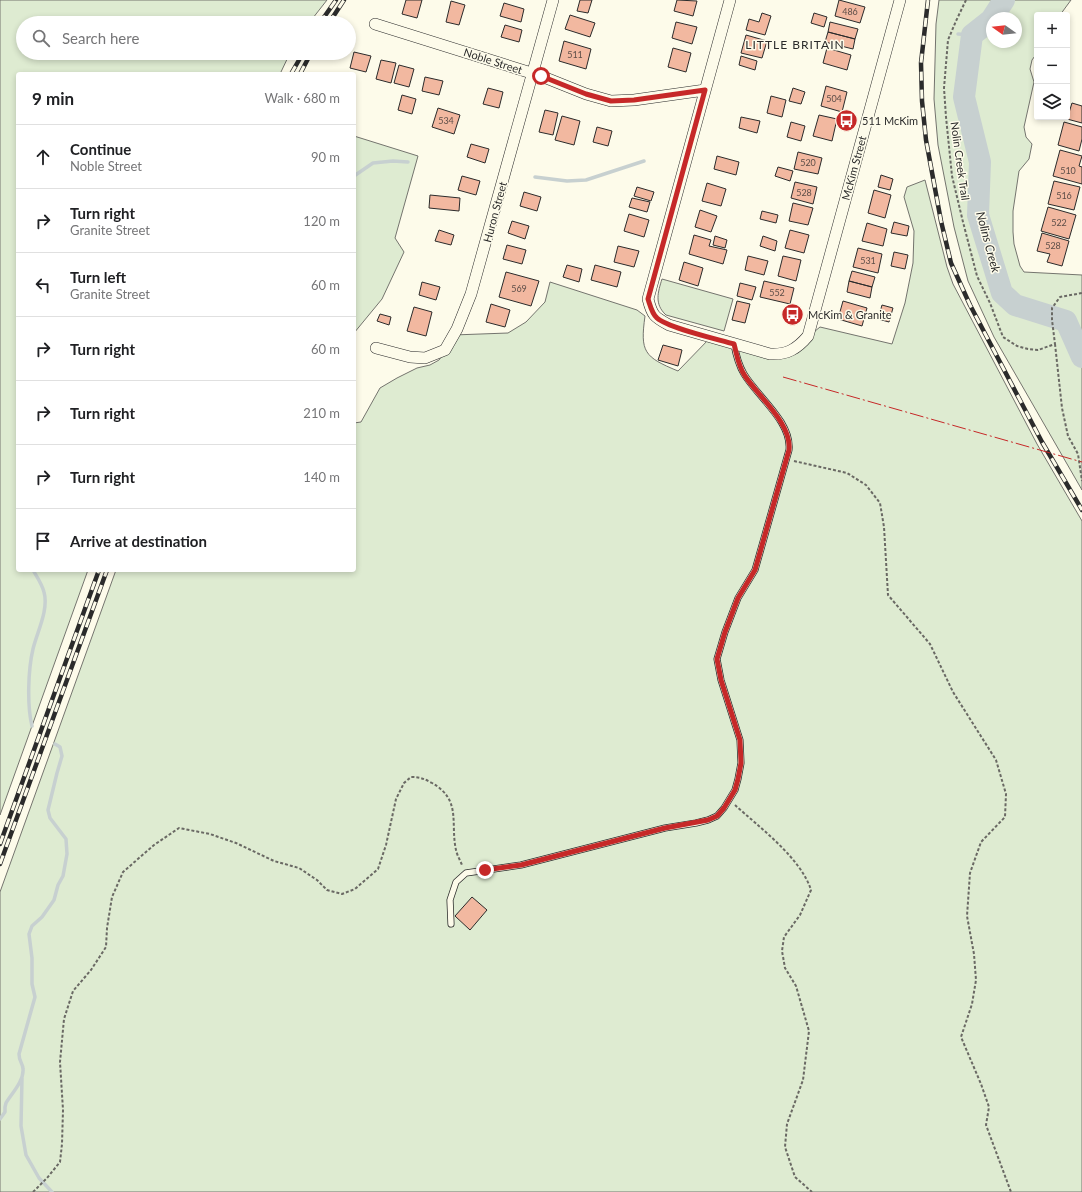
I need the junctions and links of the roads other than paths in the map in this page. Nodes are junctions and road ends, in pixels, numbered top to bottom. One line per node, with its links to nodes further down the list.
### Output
1 (553, 0): 5 (street, Huron Street)
2 (730, 0): 6 (street)
3 (900, 0): 7 (street, McKim Street)
4 (375, 24): 5 (street, Noble Street)
5 (532, 73): 6 (street, Noble Street); 8 (street, Huron Street)
6 (705, 90): 7 (street)
7 (734, 344): 9 (lane)
8 (376, 348)
9 (451, 924)

